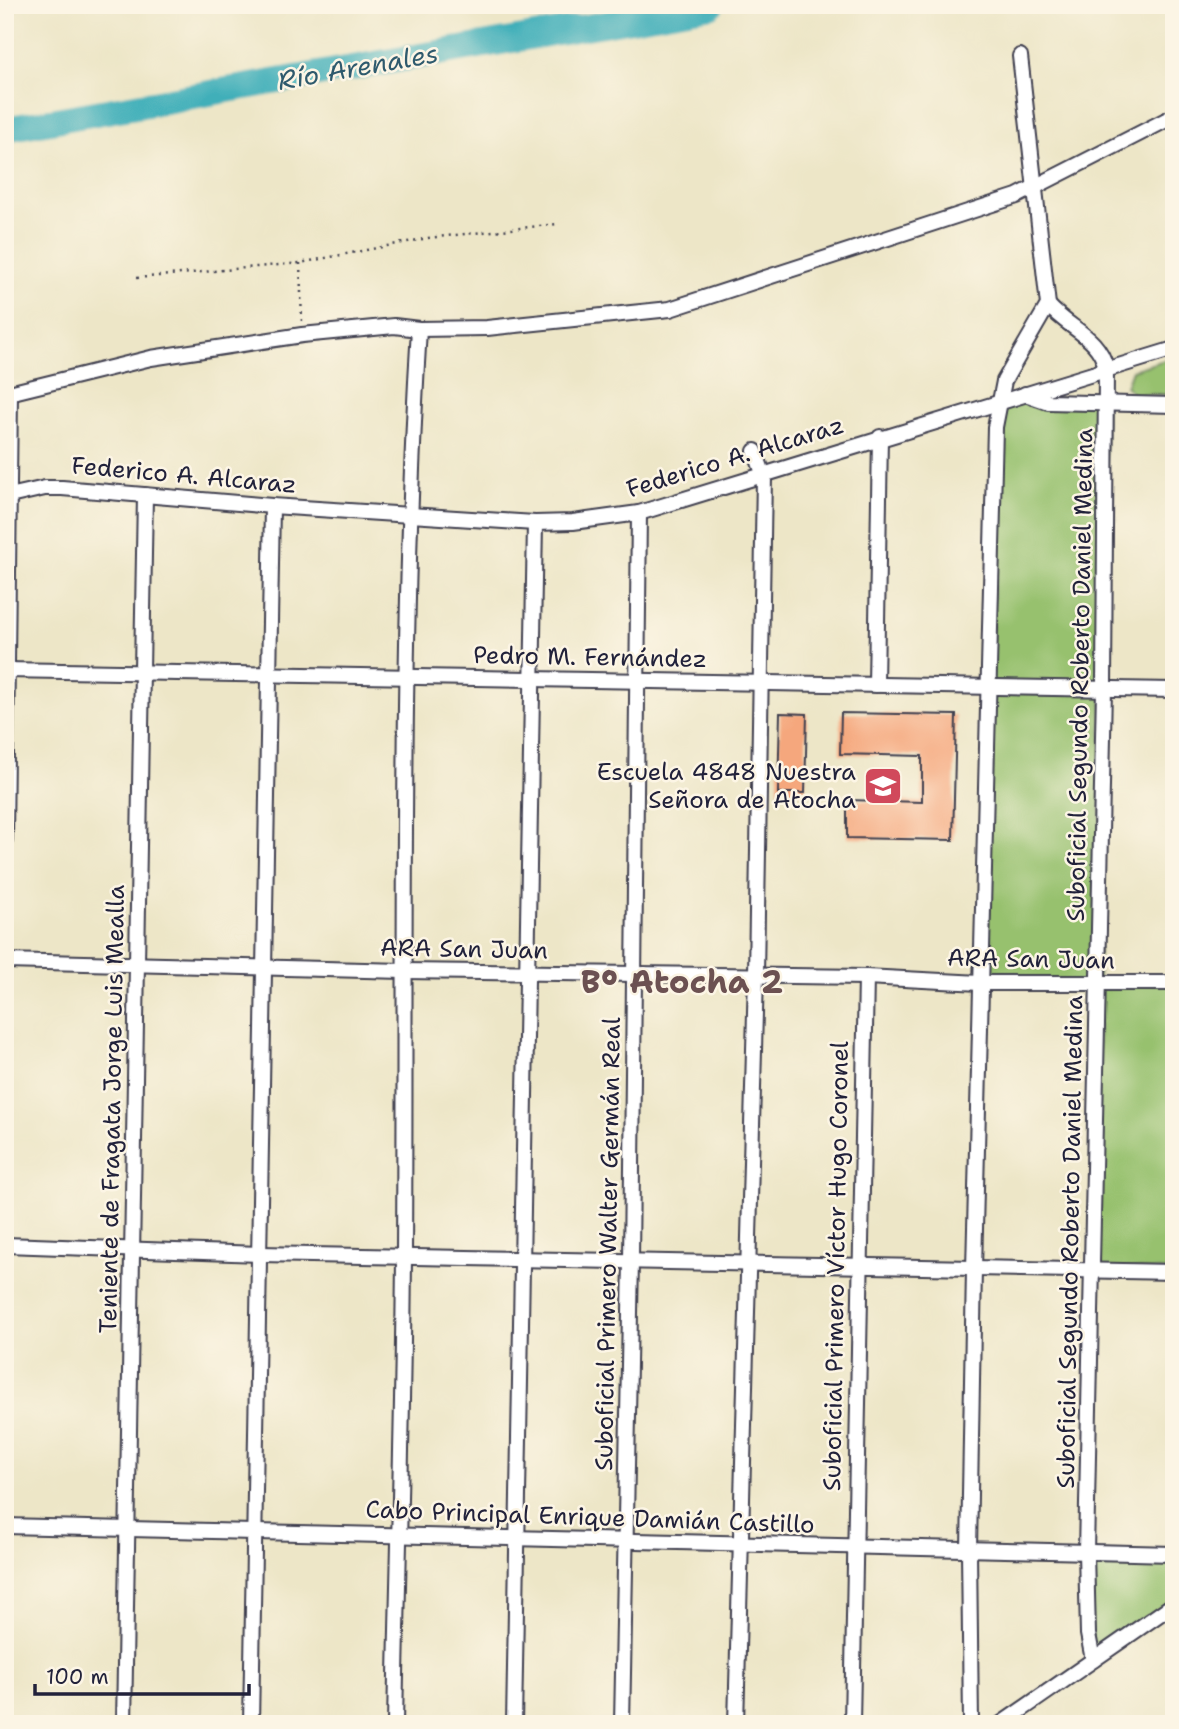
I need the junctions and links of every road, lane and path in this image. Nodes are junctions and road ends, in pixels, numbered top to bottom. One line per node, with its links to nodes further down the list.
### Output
1 (1020, 56): 3 (street)
2 (1174, 116): 3 (street)
3 (1036, 188): 7 (street); 8 (street)
4 (558, 225): 5 (path)
5 (300, 263): 6 (path); 9 (path)
6 (137, 278)
7 (1048, 306): 11 (street); 14 (street)
8 (419, 329): 9 (street); 26 (street)
9 (302, 335): 12 (street)
10 (1174, 349): 11 (street, Federico A. Alcaraz)
11 (1106, 369): 13 (street, Federico A. Alcaraz); 15 (street, Suboficial Segundo Roberto Daniel Medina)
12 (8, 394): 18 (street)
13 (1026, 394): 14 (street, Federico A. Alcaraz); 15 (street)
14 (1000, 401): 17 (street, Federico A. Alcaraz); 36 (street)
15 (1106, 404): 16 (street); 37 (street, Suboficial Segundo Roberto Daniel Medina)
16 (1174, 405)
17 (880, 437): 21 (street, Federico A. Alcaraz); 35 (street)
18 (8, 445): 20 (street)
19 (755, 451): 21 (street)
20 (8, 473): 23 (street)
21 (764, 476): 25 (street, Federico A. Alcaraz); 34 (street)
22 (145, 495): 23 (street, Federico A. Alcaraz); 24 (street, Federico A. Alcaraz); 29 (street, Teniente de Fragata Jorge Luis Mealla)
23 (8, 496): 28 (street)
24 (272, 506): 26 (street, Federico A. Alcaraz); 30 (street)
25 (639, 513): 27 (street, Federico A. Alcaraz); 33 (street, Suboficial Primero Walter Germán Real)
26 (413, 516): 27 (street, Federico A. Alcaraz); 31 (street)
27 (535, 523): 32 (street)
28 (6, 670): 29 (street, Pedro M. Fernández); 39 (street)
29 (142, 672): 30 (street, Pedro M. Fernández); 41 (street, Teniente de Fragata Jorge Luis Mealla)
30 (270, 674): 31 (street, Pedro M. Fernández); 42 (street)
31 (407, 677): 32 (street, Pedro M. Fernández); 43 (street)
32 (531, 679): 33 (street, Pedro M. Fernández); 44 (street)
33 (638, 681): 34 (street, Pedro M. Fernández); 45 (street, Suboficial Primero Walter Germán Real)
34 (759, 682): 35 (street, Pedro M. Fernández); 46 (street)
35 (876, 685): 36 (street, Pedro M. Fernández)
36 (989, 687): 37 (street, Pedro M. Fernández); 48 (street)
37 (1104, 689): 38 (street, Pedro M. Fernández); 49 (street, Suboficial Segundo Roberto Daniel Medina)
38 (1174, 690)
39 (5, 841)
40 (5, 961): 41 (street, ARA San Juan)
41 (137, 965): 42 (street, ARA San Juan); 52 (street, Teniente de Fragata Jorge Luis Mealla)
42 (265, 967): 43 (street, ARA San Juan); 53 (street)
43 (404, 971): 44 (street, ARA San Juan); 54 (street)
44 (528, 973): 45 (street, ARA San Juan); 55 (street)
45 (635, 974): 46 (street, ARA San Juan); 56 (street, Suboficial Primero Walter Germán Real)
46 (756, 975): 47 (street, ARA San Juan); 57 (street)
47 (866, 977): 48 (street, ARA San Juan); 58 (street, Suboficial Primero Víctor Hugo Coronel)
48 (980, 983): 49 (street, ARA San Juan); 59 (street)
49 (1098, 983): 50 (street, ARA San Juan); 60 (street, Suboficial Segundo Roberto Daniel Medina)
50 (1174, 983)
51 (5, 1245): 52 (street)
52 (132, 1249): 53 (street); 63 (street, Teniente de Fragata Jorge Luis Mealla)
53 (260, 1254): 54 (street); 64 (street)
54 (404, 1257): 55 (street); 65 (street)
55 (521, 1259): 56 (street); 66 (street)
56 (631, 1261): 57 (street); 67 (street, Suboficial Primero Walter Germán Real)
57 (747, 1265): 58 (street); 68 (street)
58 (858, 1268): 59 (street); 69 (street, Suboficial Primero Víctor Hugo Coronel)
59 (974, 1269): 60 (street); 70 (street)
60 (1093, 1270): 61 (street); 71 (street, Suboficial Segundo Roberto Daniel Medina)
61 (1174, 1272)
62 (5, 1526): 63 (street, Cabo Principal Enrique Damián Castillo)
63 (127, 1528): 64 (street, Cabo Principal Enrique Damián Castillo); 75 (street, Teniente de Fragata Jorge Luis Mealla)
64 (253, 1531): 65 (street, Cabo Principal Enrique Damián Castillo); 76 (street)
65 (398, 1534): 66 (street, Cabo Principal Enrique Damián Castillo); 77 (street)
66 (517, 1537): 67 (street, Cabo Principal Enrique Damián Castillo); 78 (street)
67 (626, 1540): 68 (street, Cabo Principal Enrique Damián Castillo); 79 (street, Suboficial Primero Walter Germán Real)
68 (740, 1544): 69 (street, Cabo Principal Enrique Damián Castillo); 80 (street)
69 (853, 1548): 70 (street, Cabo Principal Enrique Damián Castillo); 81 (street, Suboficial Primero Víctor Hugo Coronel)
70 (969, 1550): 71 (street, Cabo Principal Enrique Damián Castillo); 82 (street)
71 (1086, 1552): 72 (street, Cabo Principal Enrique Damián Castillo); 74 (street, Suboficial Segundo Roberto Daniel Medina)
72 (1174, 1554)
73 (1174, 1604): 74 (street)
74 (1093, 1660): 83 (street)
75 (124, 1724)
76 (251, 1724)
77 (395, 1724)
78 (514, 1724)
79 (621, 1724)
80 (736, 1724)
81 (852, 1724)
82 (971, 1724)
83 (1001, 1724)

